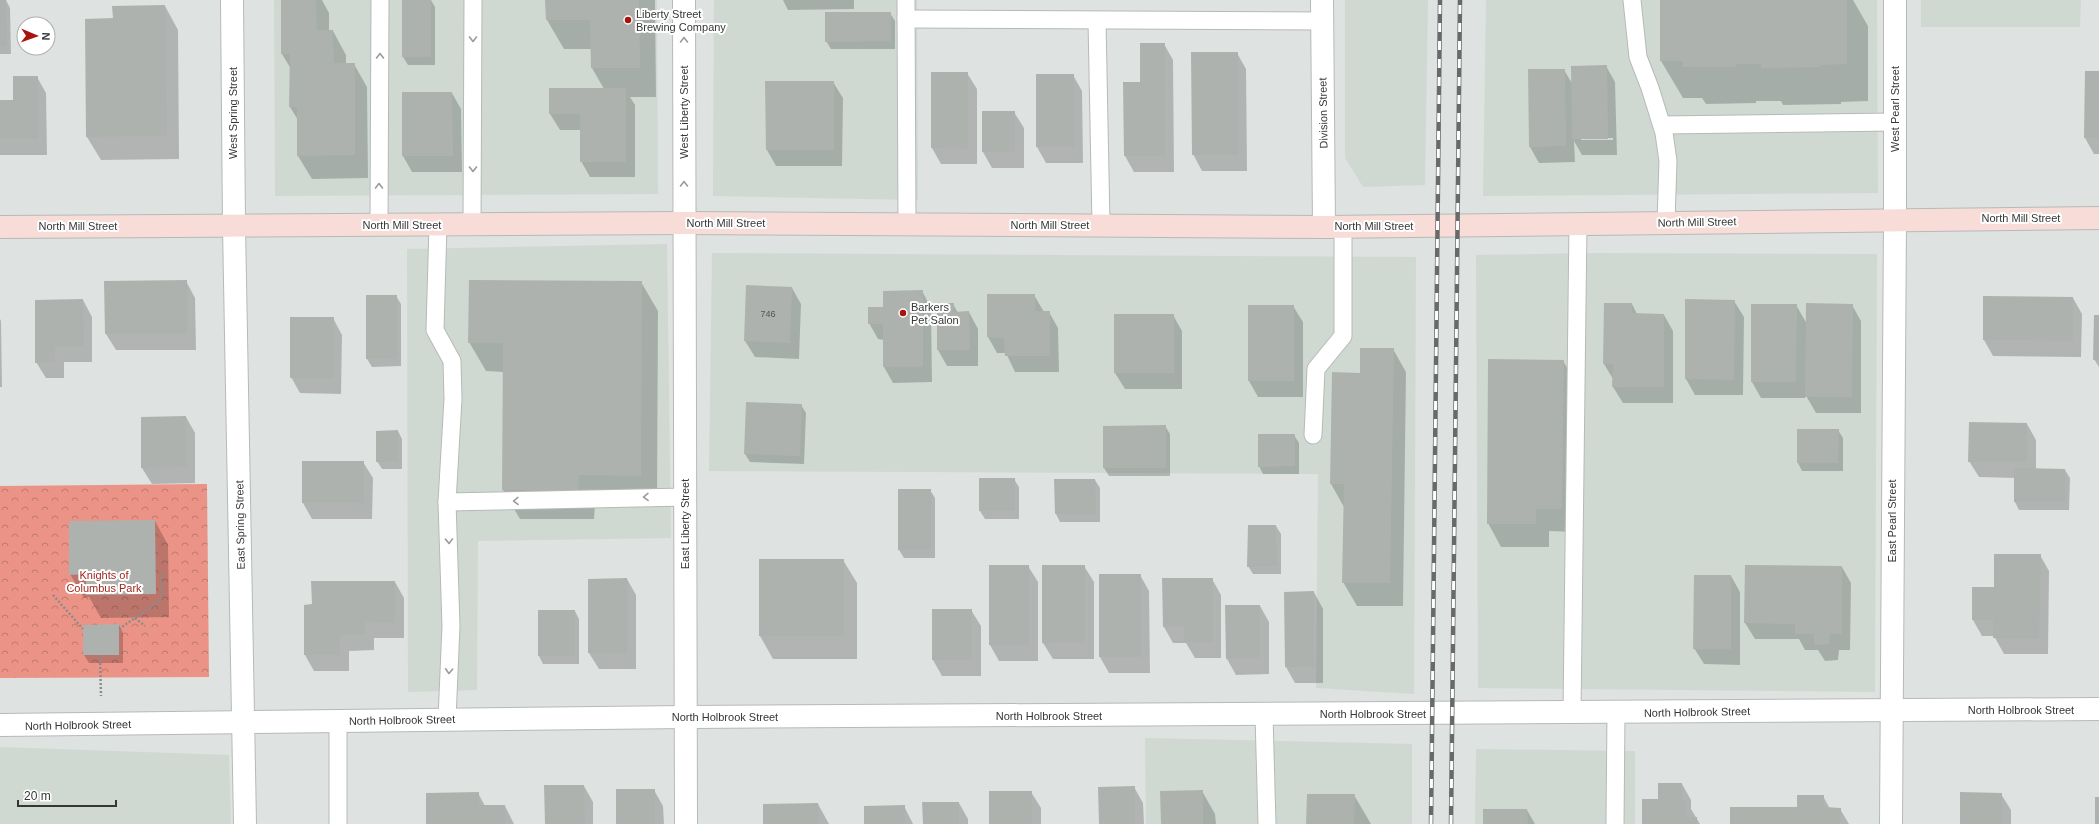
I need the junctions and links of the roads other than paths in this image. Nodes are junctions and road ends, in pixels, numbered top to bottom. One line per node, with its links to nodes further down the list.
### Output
1 (232, 0): 24 (street, West Spring Street)
2 (380, 0): 19 (lane, one-way to 2)
3 (473, 0): 21 (lane, one-way to 21)
4 (684, 0): 17 (street, West Liberty Street, one-way to 4)
5 (906, 0): 9 (lane)
6 (1322, 0): 11 (street, Division Street)
7 (1632, 0): 13 (lane)
8 (1895, 0): 12 (street, West Pearl Street)
9 (906, 19): 10 (lane); 22 (lane)
10 (1097, 21): 11 (lane); 23 (lane)
11 (1322, 22): 26 (street, Division Street)
12 (1895, 122): 13 (lane); 15 (street, West Pearl Street)
13 (1662, 125): 16 (lane)
14 (2099, 218): 15 (street, North Mill Street)
15 (1895, 219): 16 (street, North Mill Street); 30 (street, East Pearl Street)
16 (1666, 222): 18 (street, North Mill Street)
17 (684, 223): 21 (street, North Mill Street); 22 (street, North Mill Street); 28 (street, East Liberty Street)
18 (1578, 223): 26 (street, North Mill Street); 32 (lane)
19 (379, 225): 20 (street, North Mill Street); 24 (street, North Mill Street)
20 (438, 225): 21 (street, North Mill Street); 29 (lane)
21 (472, 225)
22 (907, 225): 23 (street, North Mill Street)
23 (1100, 225): 26 (street, North Mill Street)
24 (234, 226): 25 (street, North Mill Street); 38 (street, East Spring Street)
25 (0, 227)
26 (1333, 227): 27 (lane)
27 (1313, 435)
28 (685, 496): 29 (lane, one-way to 29); 35 (street, East Liberty Street)
29 (447, 502): 36 (lane, one-way to 36)
30 (1892, 710): 31 (street, North Holbrook Street); 33 (street, North Holbrook Street); 45 (street, East Pearl Street)
31 (2099, 710)
32 (1572, 713): 33 (street, North Holbrook Street); 34 (street, North Holbrook Street)
33 (1616, 713): 44 (lane)
34 (1264, 715): 35 (street, North Holbrook Street); 43 (lane)
35 (686, 717): 36 (street, North Holbrook Street); 42 (street, East Liberty Street)
36 (447, 720): 37 (street, North Holbrook Street)
37 (338, 721): 38 (street, North Holbrook Street); 41 (lane)
38 (244, 722): 39 (street, North Holbrook Street); 40 (street, East Spring Street)
39 (0, 725)
40 (245, 824)
41 (338, 824)
42 (686, 824)
43 (1267, 824)
44 (1615, 824)
45 (1890, 824)

